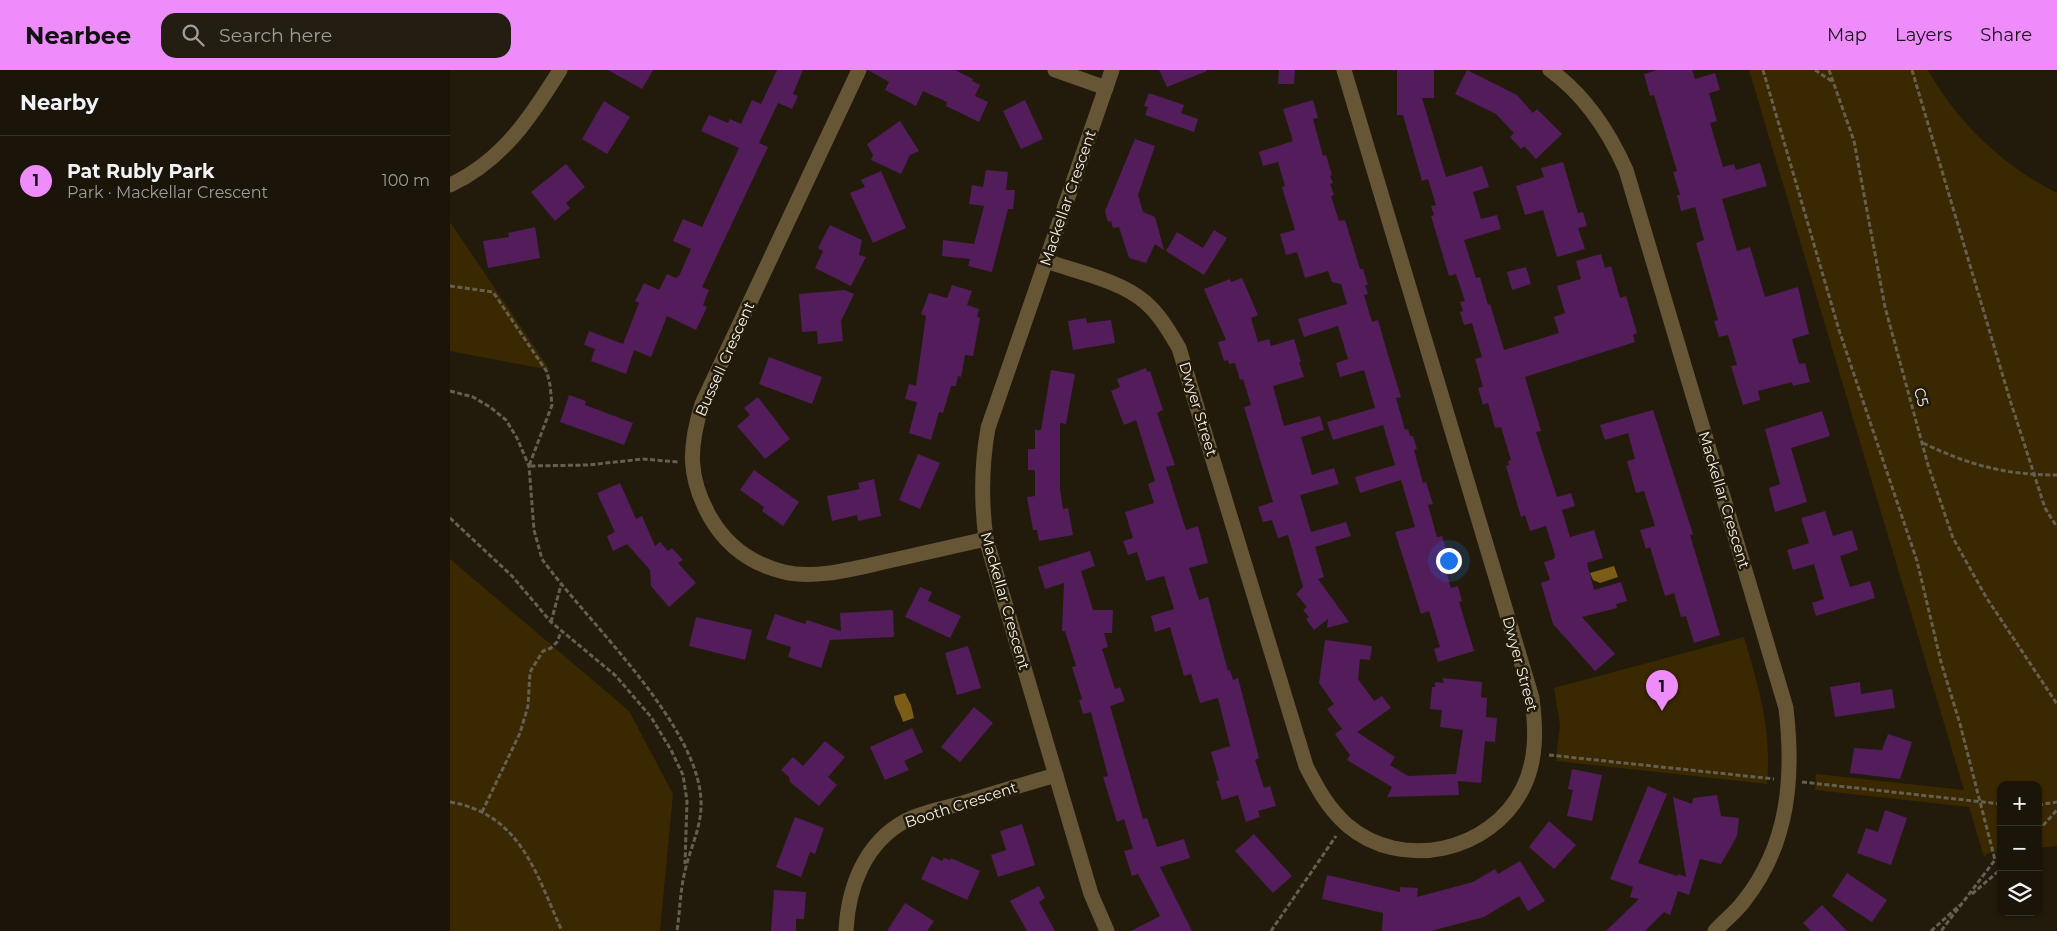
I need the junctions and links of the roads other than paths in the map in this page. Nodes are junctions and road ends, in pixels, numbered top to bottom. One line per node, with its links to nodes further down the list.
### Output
1 (560, 70): 8 (street)
2 (859, 70): 10 (street, Bussell Crescent)
3 (1055, 70): 7 (street)
4 (1112, 70): 7 (street, Mackellar Crescent)
5 (1344, 70): 9 (street, Dwyer Street)
6 (1556, 72): 14 (street, Mackellar Crescent)
7 (1106, 88): 9 (street, Mackellar Crescent)
8 (450, 186)
9 (1046, 261): 10 (street, Mackellar Crescent)
10 (986, 539): 11 (street, Mackellar Crescent)
11 (1056, 775): 12 (street, Booth Crescent); 13 (street, Mackellar Crescent)
12 (846, 931)
13 (1107, 931)
14 (1715, 931)

